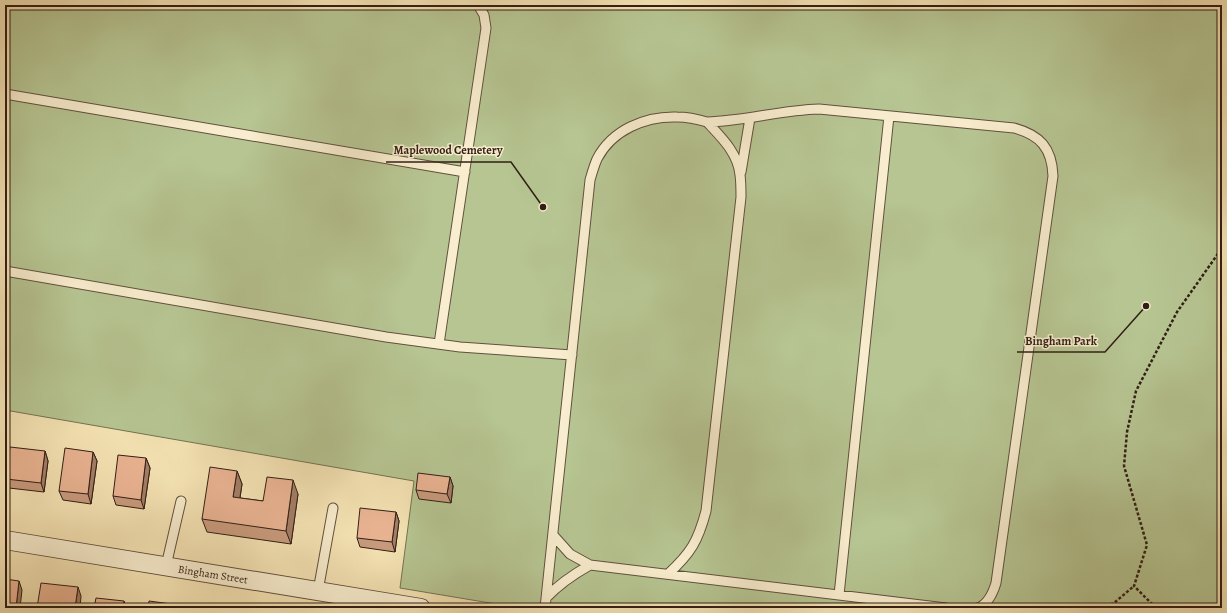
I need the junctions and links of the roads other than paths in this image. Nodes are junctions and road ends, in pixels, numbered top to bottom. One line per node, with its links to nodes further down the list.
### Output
1 (478, 5): 6 (lane)
2 (5, 94): 6 (lane)
3 (888, 116): 4 (lane); 19 (lane); 24 (lane)
4 (750, 118): 5 (lane); 7 (lane)
5 (707, 122): 7 (lane); 10 (lane)
6 (465, 172): 9 (lane)
7 (740, 175): 17 (lane)
8 (5, 271): 9 (lane)
9 (439, 344): 10 (lane)
10 (572, 355): 13 (lane)
11 (181, 501): 16 (lane)
12 (333, 508): 18 (lane)
13 (553, 535): 15 (lane); 20 (lane)
14 (5, 540): 16 (street, Bingham Street)
15 (590, 565): 17 (lane); 20 (lane)
16 (166, 566): 18 (street, Bingham Street)
17 (668, 574): 19 (lane)
18 (318, 591): 21 (street, Bingham Street)
19 (839, 595): 23 (lane)
20 (546, 598): 22 (lane)
21 (421, 608)
22 (545, 608)
23 (946, 608)
24 (978, 608)

